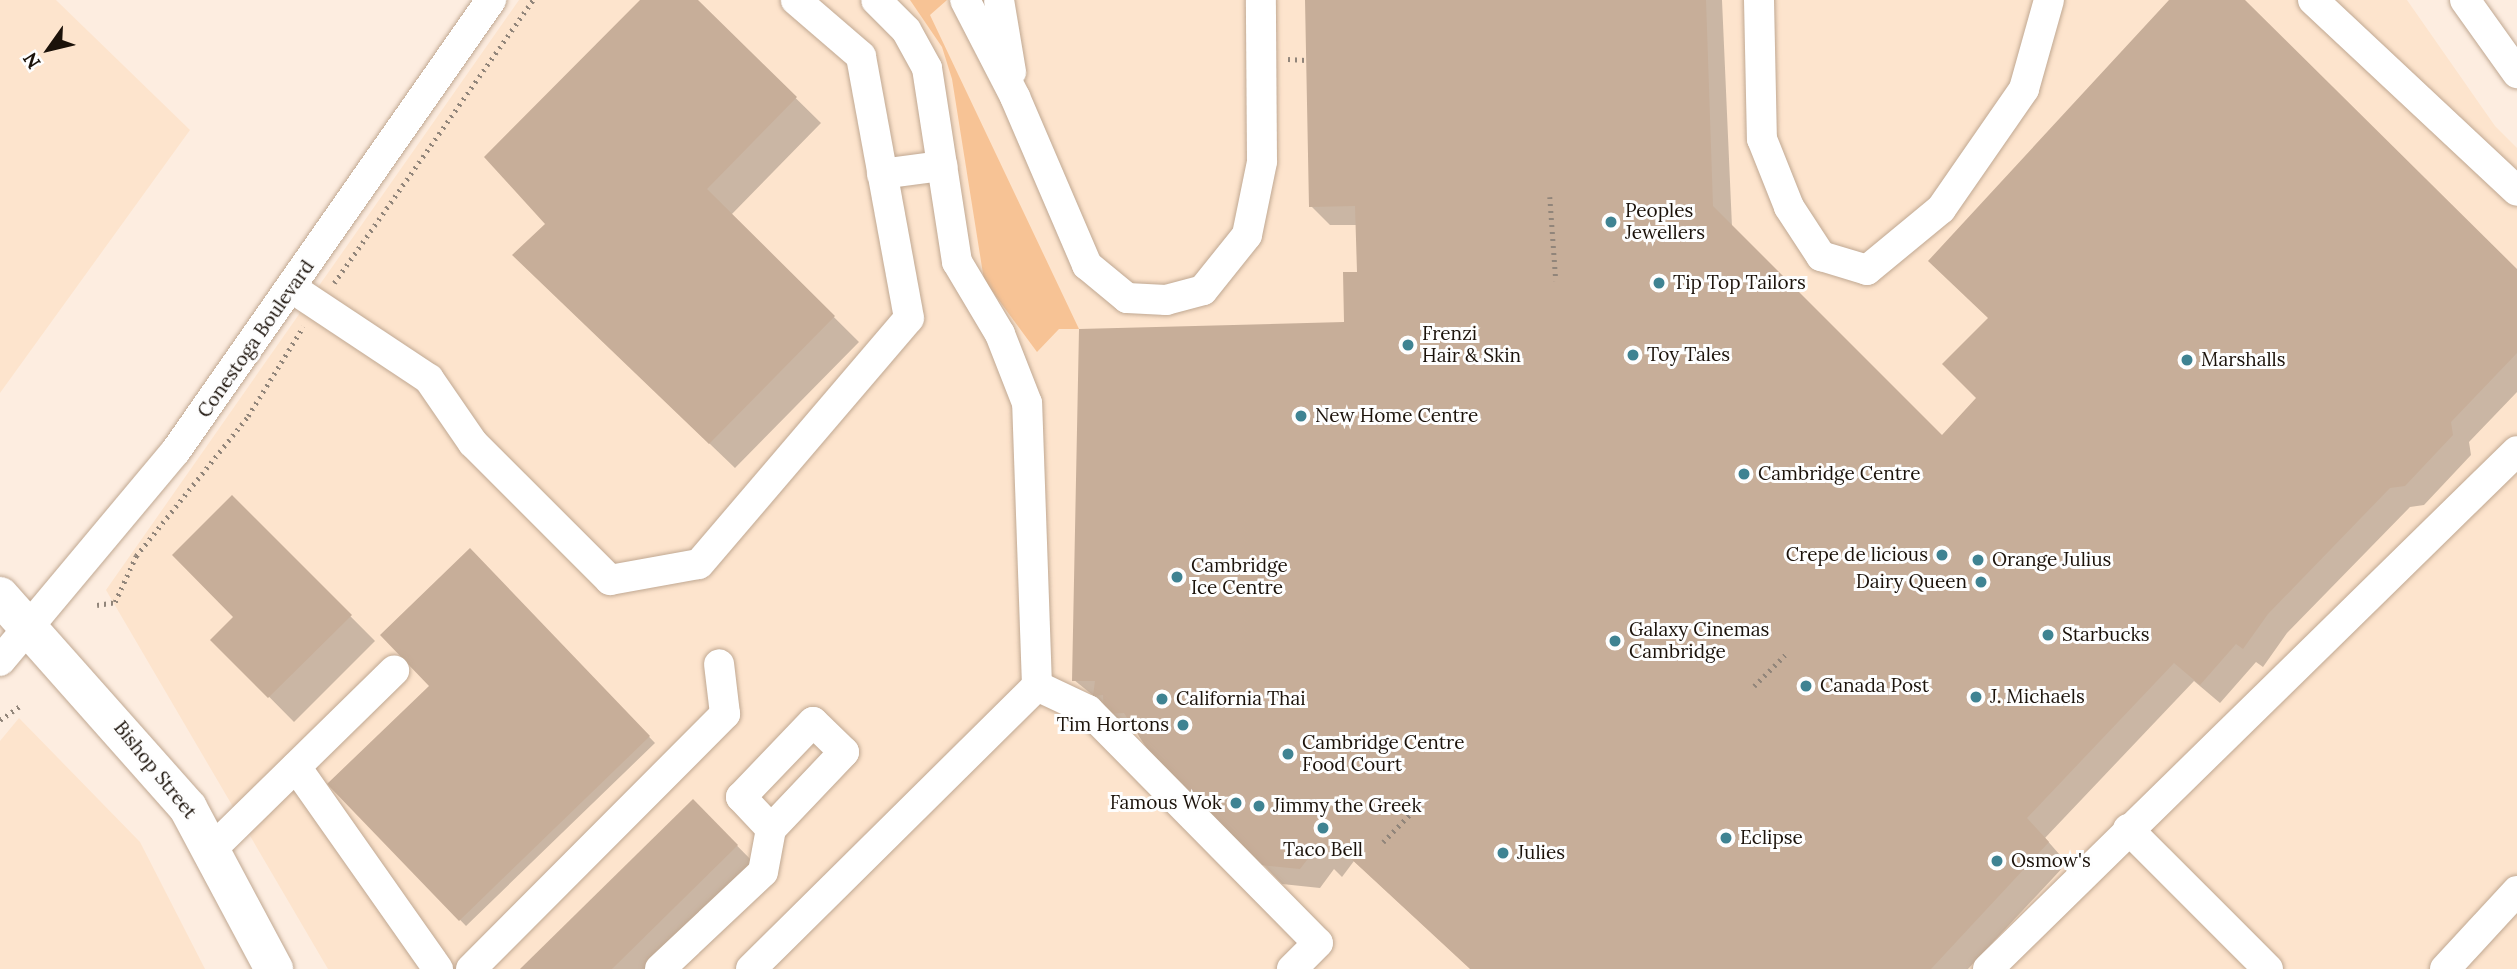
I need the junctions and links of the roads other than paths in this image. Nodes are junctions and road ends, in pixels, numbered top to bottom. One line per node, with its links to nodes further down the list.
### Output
1 (491, 0): 16 (street, Conestoga Boulevard)
2 (796, 0): 14 (street)
3 (876, 0): 13 (street)
4 (965, 0): 12 (street)
5 (999, 0): 12 (street)
6 (1261, 0): 12 (street)
7 (1759, 0): 8 (street)
8 (2049, 0)
9 (2313, 0): 15 (street)
10 (2465, 0): 11 (street)
11 (2517, 73)
12 (1015, 97)
13 (942, 166): 14 (street); 23 (street)
14 (883, 174): 16 (street)
15 (2517, 191)
16 (292, 288): 19 (street, Conestoga Boulevard)
17 (2517, 451): 26 (street)
18 (0, 596): 19 (main road, Bishop Street)
19 (28, 628): 20 (street, Conestoga Boulevard); 27 (main road, Bishop Street)
20 (0, 661)
21 (719, 664): 31 (street)
22 (394, 671): 24 (street)
23 (1037, 686): 33 (street); 34 (street)
24 (296, 767): 27 (street); 30 (street)
25 (771, 829): 32 (street)
26 (2128, 829): 35 (street); 36 (street)
27 (212, 849): 29 (main road, Bishop Street)
28 (2517, 891): 37 (street)
29 (274, 969)
30 (438, 969)
31 (471, 969)
32 (660, 969)
33 (751, 969)
34 (1292, 969)
35 (1988, 969)
36 (2268, 969)
37 (2445, 969)

